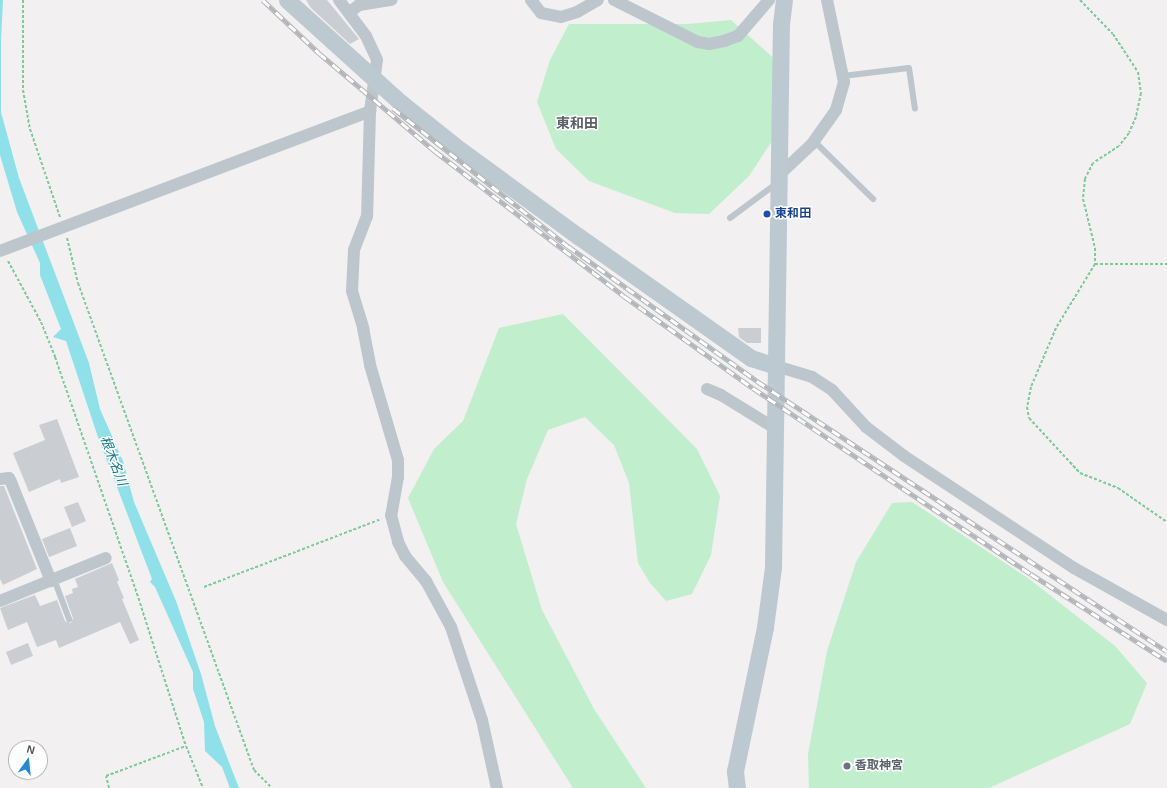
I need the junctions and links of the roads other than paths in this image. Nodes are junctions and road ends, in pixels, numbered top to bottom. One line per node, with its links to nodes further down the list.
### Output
1 (287, 0): 12 (street)
2 (339, 0): 10 (street)
3 (392, 0): 10 (street)
4 (532, 0): 5 (street)
5 (598, 0)
6 (614, 0): 7 (street)
7 (769, 0)
8 (784, 0): 16 (street)
9 (827, 0): 11 (street)
10 (350, 12): 12 (street)
11 (843, 76): 13 (lane); 15 (street)
12 (376, 80): 14 (street); 20 (street)
13 (915, 109)
14 (370, 111): 19 (street); 29 (street)
15 (814, 141): 16 (street); 17 (lane)
16 (779, 179): 18 (lane); 20 (street)
17 (873, 199)
18 (730, 218)
19 (2, 250)
20 (776, 366): 22 (street); 28 (street)
21 (707, 390): 22 (street)
22 (776, 429): 30 (street)
23 (0, 479): 25 (street)
24 (106, 558): 25 (street)
25 (52, 580): 26 (street); 27 (lane)
26 (0, 601)
27 (69, 619)
28 (1167, 620)
29 (497, 788)
30 (737, 788)

